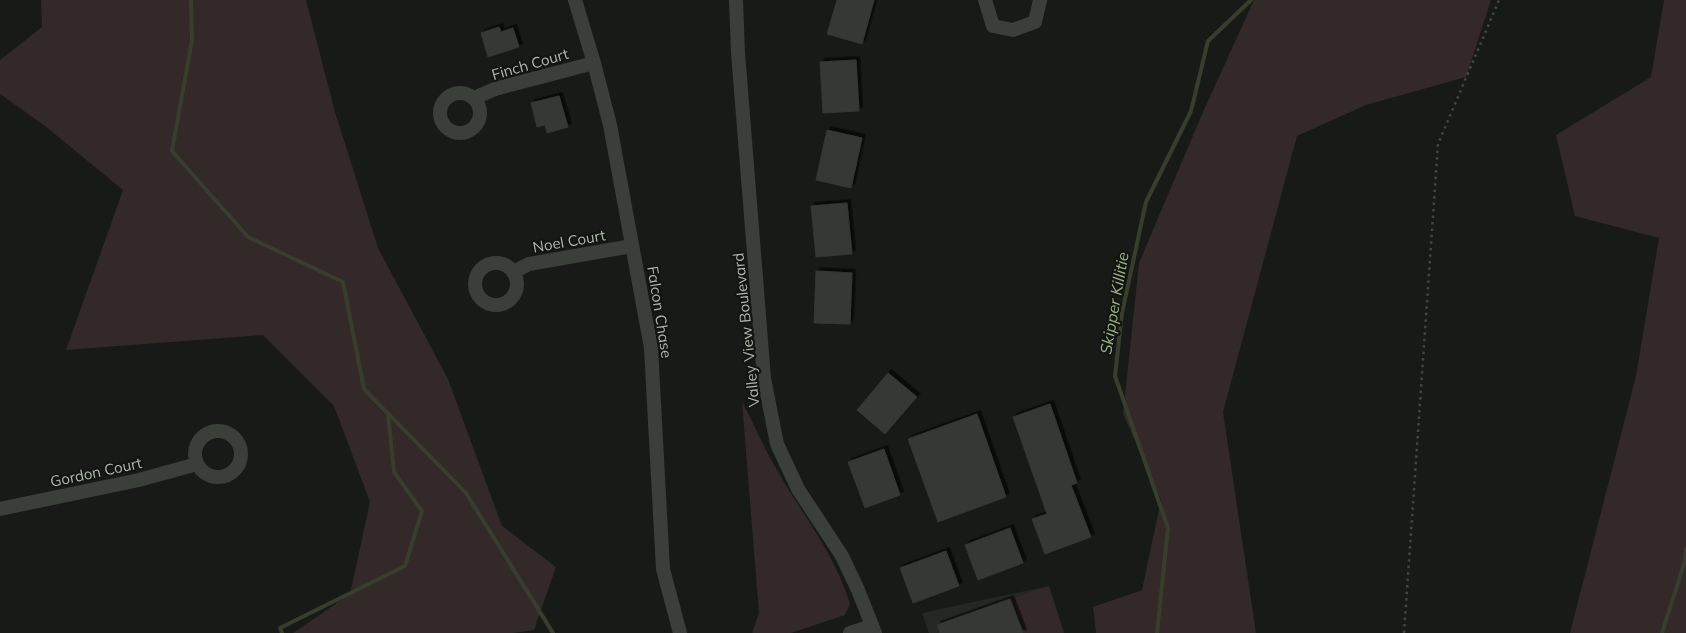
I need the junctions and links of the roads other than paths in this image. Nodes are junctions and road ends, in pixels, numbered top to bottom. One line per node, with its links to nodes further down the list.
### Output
1 (575, 0): 5 (street, Falcon Chase)
2 (736, 0): 11 (street, Valley View Boulevard)
3 (985, 0): 4 (street)
4 (1040, 0)
5 (594, 63): 6 (street, Finch Court); 7 (street, Falcon Chase)
6 (474, 98)
7 (632, 246): 8 (street, Noel Court); 12 (street, Falcon Chase)
8 (513, 272)
9 (198, 464): 10 (street, Gordon Court)
10 (0, 509)
11 (873, 630): 13 (street)
12 (680, 633)
13 (850, 633)

